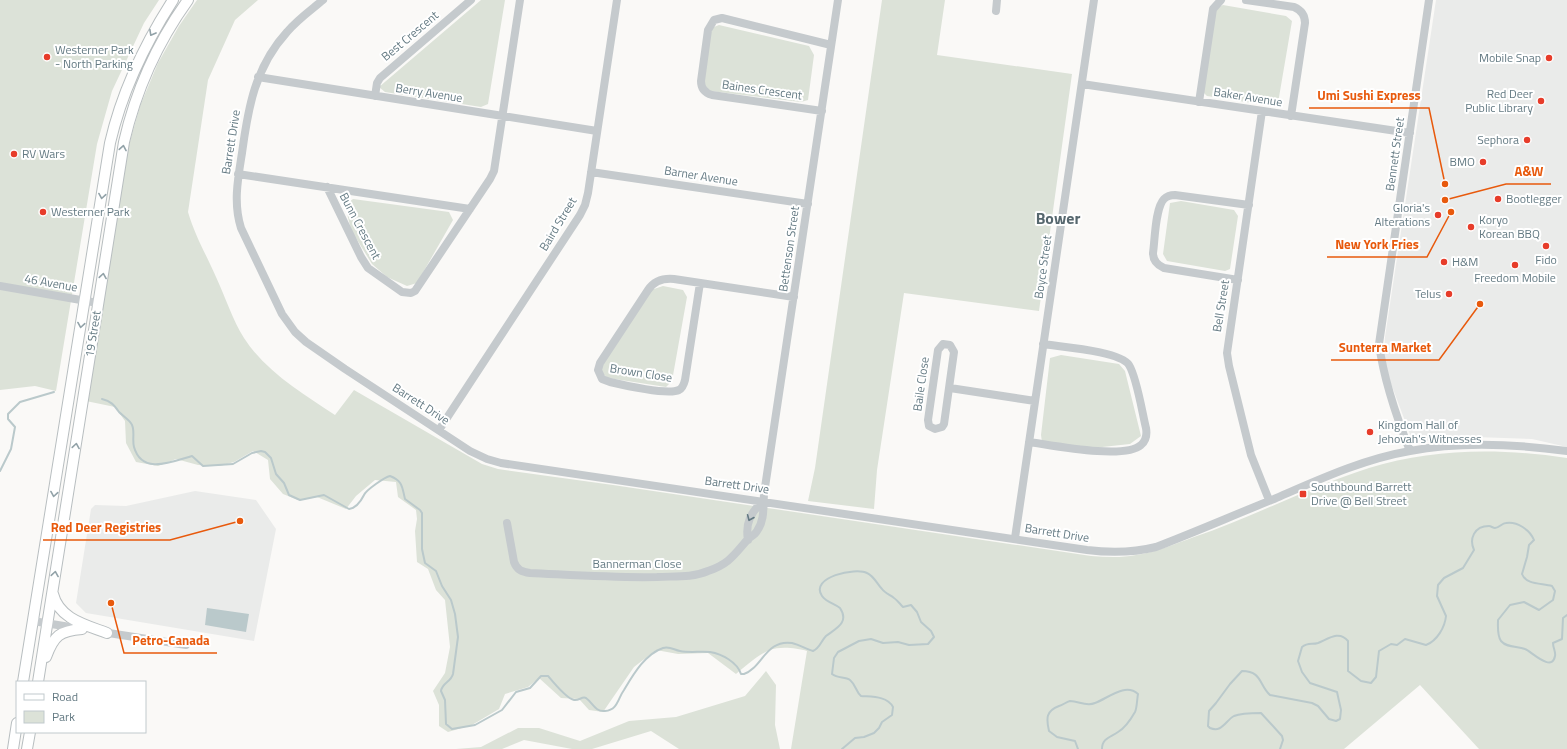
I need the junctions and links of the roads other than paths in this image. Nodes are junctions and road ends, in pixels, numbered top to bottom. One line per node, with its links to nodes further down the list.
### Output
1 (173, 0): 35 (main road, 19 Street, one-way to 35)
2 (188, 0): 36 (main road, 19 Street, one-way to 2)
3 (324, 0): 15 (street, Barrett Drive)
4 (471, 0): 17 (street, Best Crescent)
5 (520, 0): 21 (street)
6 (617, 0): 23 (street, Baird Street)
7 (838, 0): 14 (street, Bettenson Street)
8 (997, 0): 13 (street)
9 (1094, 0): 16 (street, Boyce Street)
10 (1220, 0): 18 (street)
11 (1246, 0): 22 (street)
12 (1429, 0): 24 (street, Bennett Street)
13 (996, 11)
14 (832, 45): 19 (street, Bettenson Street); 19 (street, Baines Crescent)
15 (258, 77): 17 (street, Berry Avenue); 26 (street, Barrett Drive)
16 (1082, 84): 18 (street, Baker Avenue); 37 (street, Boyce Street)
17 (375, 96): 21 (street, Berry Avenue)
18 (1199, 102): 20 (street, Baker Avenue)
19 (822, 111): 28 (street, Bettenson Street)
20 (1262, 111): 22 (street, Baker Avenue); 29 (street, Bell Street)
21 (503, 116): 23 (street, Berry Avenue); 30 (street, Bunn Crescent)
22 (1292, 116): 24 (street, Baker Avenue)
23 (597, 131): 25 (street, Baird Street)
24 (1410, 133): 42 (street, Bennett Street)
25 (591, 172): 28 (street, Barner Avenue); 40 (street, Baird Street)
26 (238, 174): 27 (street, Bunn Crescent); 40 (street, Barrett Drive)
27 (327, 188): 30 (street, Bunn Crescent); 30 (street, Bunn Crescent)
28 (808, 204): 34 (street, Bettenson Street)
29 (1249, 205): 31 (street, Bell Street); 31 (street)
30 (470, 209)
31 (1238, 280): 44 (street, Bell Street)
32 (700, 283): 32 (street, Brown Close); 34 (street, Brown Close)
33 (0, 286): 35 (street, 46 Avenue)
34 (794, 297): 45 (street, Bettenson Street)
35 (85, 300): 36 (street, 46 Avenue); 49 (main road, 19 Street, one-way to 49)
36 (98, 302): 48 (main road, 19 Street, one-way to 36)
37 (1043, 344): 39 (street, Boyce Street); 41 (street)
38 (950, 388): 38 (street, Baile Close); 39 (street)
39 (1035, 401): 41 (street, Boyce Street)
40 (439, 430): 45 (street, Barrett Drive)
41 (1029, 442): 47 (street, Boyce Street)
42 (1410, 451): 43 (street, Barrett Drive); 44 (street, Barrett Drive)
43 (1567, 451)
44 (1269, 500): 47 (street, Barrett Drive)
45 (763, 501): 46 (street, Bannerman Close); 47 (street, Barrett Drive)
46 (508, 523)
47 (1015, 538)
48 (53, 592): 50 (main road, 19 Street); 52 (main road)
49 (33, 621): 50 (street); 55 (main road, 19 Street)
50 (48, 623): 51 (street); 54 (main road, 19 Street)
51 (82, 629): 52 (street); 54 (main road)
52 (107, 633): 53 (street)
53 (186, 645)
54 (39, 680)
55 (23, 681)
56 (16, 730): 58 (main road)
57 (30, 733): 59 (main road)
58 (13, 749)
59 (27, 749)

